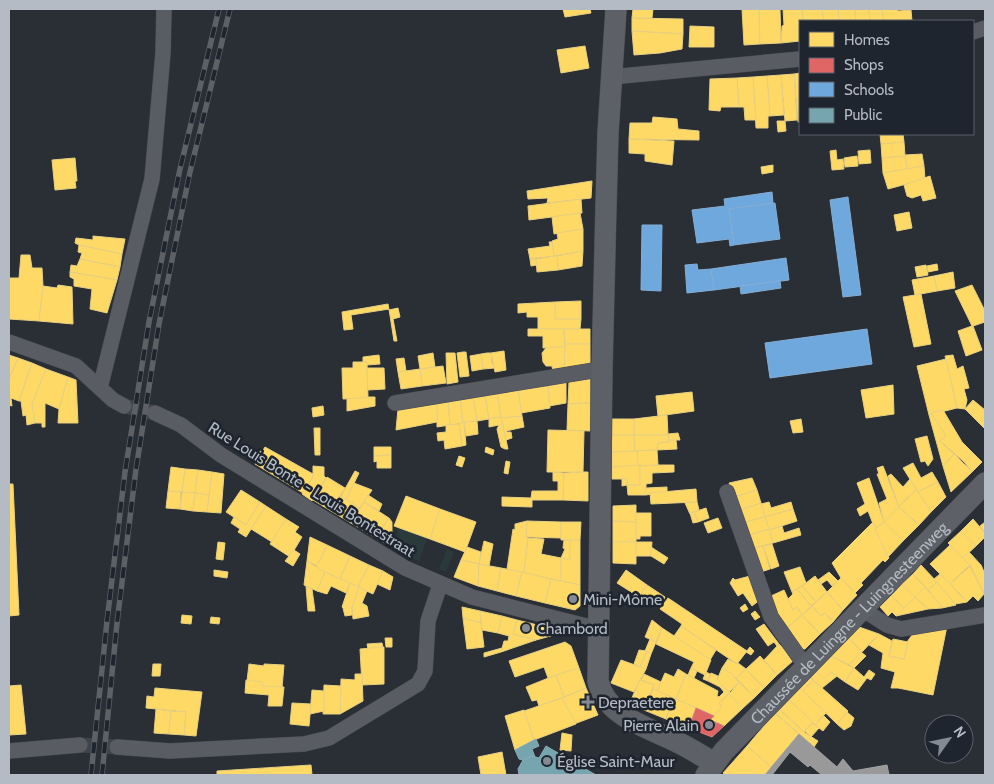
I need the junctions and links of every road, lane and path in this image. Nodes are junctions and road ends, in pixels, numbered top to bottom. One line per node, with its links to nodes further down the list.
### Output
1 (164, 9): 7 (street)
2 (616, 9): 4 (street)
3 (799, 59): 4 (street)
4 (611, 77): 6 (street)
5 (9, 342): 7 (street)
6 (602, 369): 8 (street); 16 (street)
7 (100, 388): 9 (street)
8 (395, 403)
9 (124, 406)
10 (155, 413): 13 (street, Rue Louis Bonte - Louis Bontestraat)
11 (985, 483): 14 (street, Chaussée de Luingne - Luingnesteenweg)
12 (727, 492): 17 (street)
13 (440, 584): 16 (street, Rue Louis Bonte - Louis Bontestraat); 19 (street)
14 (862, 609): 15 (street); 17 (street, Chaussée de Luingne - Luingnesteenweg)
15 (985, 615)
16 (598, 629): 21 (street)
17 (806, 667): 21 (street, Chaussée de Luingne - Luingnesteenweg)
18 (80, 746): 20 (street)
19 (117, 746)
20 (9, 751)
21 (710, 769)

